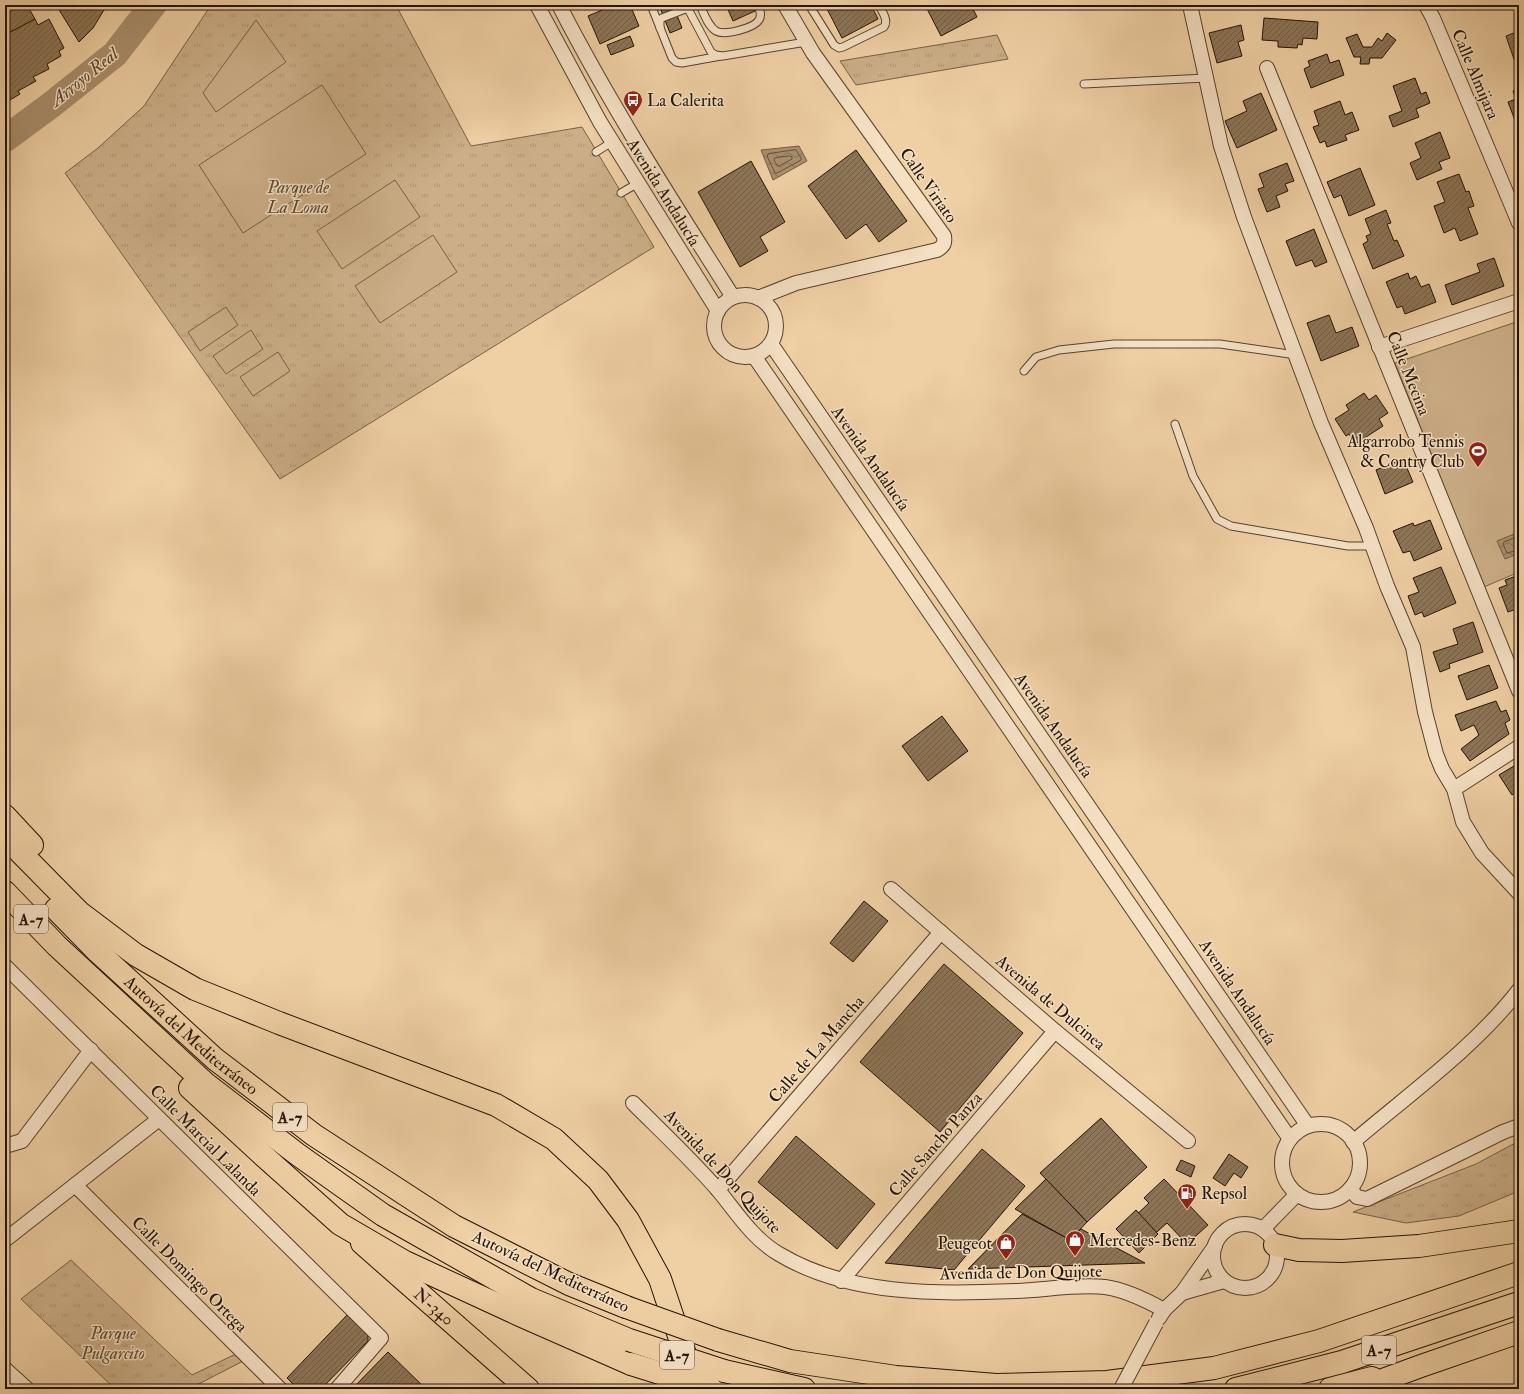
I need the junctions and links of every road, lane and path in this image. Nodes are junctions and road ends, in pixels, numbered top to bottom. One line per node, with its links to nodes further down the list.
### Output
1 (537, 5): 19 (street, Avenida Andalucía)
2 (559, 5): 24 (street, Avenida Andalucía)
3 (651, 5): 13 (lane)
4 (700, 5): 5 (lane)
5 (758, 5)
6 (785, 5): 14 (street, Calle Viriato)
7 (809, 5): 8 (lane)
8 (879, 5)
9 (1190, 5): 17 (street)
10 (1426, 5): 12 (street, Calle Almijara)
11 (687, 7): 13 (lane); 15 (lane)
12 (1434, 11): 23 (street, Calle Almijara)
13 (660, 28): 15 (lane)
14 (806, 42): 15 (lane); 25 (street, Calle Viriato)
15 (723, 56)
16 (1267, 68): 29 (street, Calle Mecina)
17 (1206, 78): 18 (lane); 30 (street)
18 (1084, 84)
19 (612, 142): 20 (lane); 21 (street, Avenida Andalucía)
20 (596, 152)
21 (638, 183): 22 (lane); 27 (street, Avenida Andalucía)
22 (620, 193)
23 (1519, 224)
24 (732, 298): 25 (street); 27 (street)
25 (758, 298): 28 (street)
26 (1519, 301): 29 (street)
27 (718, 311): 31 (street)
28 (771, 344): 31 (street); 54 (street, Avenida Andalucía)
29 (1379, 346): 35 (street, Calle Mecina)
30 (1296, 355): 32 (lane); 34 (street)
31 (754, 356): 56 (street)
32 (1024, 370)
33 (1176, 424): 34 (lane)
34 (1372, 546): 37 (street)
35 (1519, 691)
36 (1519, 747): 37 (street)
37 (1454, 789): 43 (street)
38 (5, 816): 47 (main road)
39 (5, 837): 47 (main road)
40 (5, 857): 69 (main road, Autovía del Mediterráneo / A-7, bridge)
41 (891, 889): 45 (street, Avenida de Dulcinea)
42 (5, 892): 44 (main road, Autovía del Mediterráneo / A-7)
43 (1519, 893)
44 (13, 906): 46 (main road, Autovía del Mediterráneo / A-7)
45 (941, 932): 50 (street, Avenida de Dulcinea); 62 (street, Calle de La Mancha)
46 (57, 946): 64 (main road); 84 (main road, Autovía del Mediterráneo / A-7, bridge)
47 (136, 955): 82 (main road)
48 (5, 966): 51 (street, Calle Marcial Lalanda)
49 (1519, 990): 58 (street)
50 (1055, 1031): 57 (street, Avenida de Dulcinea); 71 (street, Calle Sancho Panza)
51 (90, 1050): 53 (street, Calle Marcial Lalanda); 59 (street)
52 (634, 1103): 62 (street, Avenida de Don Quijote)
53 (159, 1119): 60 (street); 80 (street, Calle Marcial Lalanda)
54 (1308, 1126): 56 (street); 58 (street)
55 (1519, 1126): 61 (street)
56 (1290, 1139): 63 (street)
57 (1188, 1141)
58 (1353, 1142): 61 (street)
59 (5, 1146)
60 (75, 1185): 67 (street); 79 (street, Calle Domingo Ortega)
61 (1350, 1189): 63 (street)
62 (718, 1190): 71 (street, Avenida de Don Quijote)
63 (1297, 1194): 66 (street)
64 (340, 1224): 81 (main road, N-340); 83 (main road, bridge)
65 (1519, 1231): 66 (main road)
66 (1269, 1237): 68 (street); 70 (street)
67 (5, 1240)
68 (1215, 1246): 70 (street); 72 (street)
69 (1519, 1273)
70 (1224, 1280): 72 (street)
71 (841, 1281): 74 (street, Avenida de Don Quijote)
72 (1182, 1293): 74 (street)
73 (1519, 1303): 86 (main road, A-7)
74 (1164, 1310): 85 (street, bridge)
75 (1519, 1332): 76 (main road)
76 (1421, 1366): 87 (main road); 88 (main road)
77 (5, 1369): 78 (street)
78 (27, 1389)
79 (280, 1389)
80 (337, 1389)
81 (528, 1389)
82 (696, 1389)
83 (711, 1389)
84 (804, 1389)
85 (1121, 1389)
86 (1236, 1389)
87 (1330, 1389)
88 (1358, 1389)

